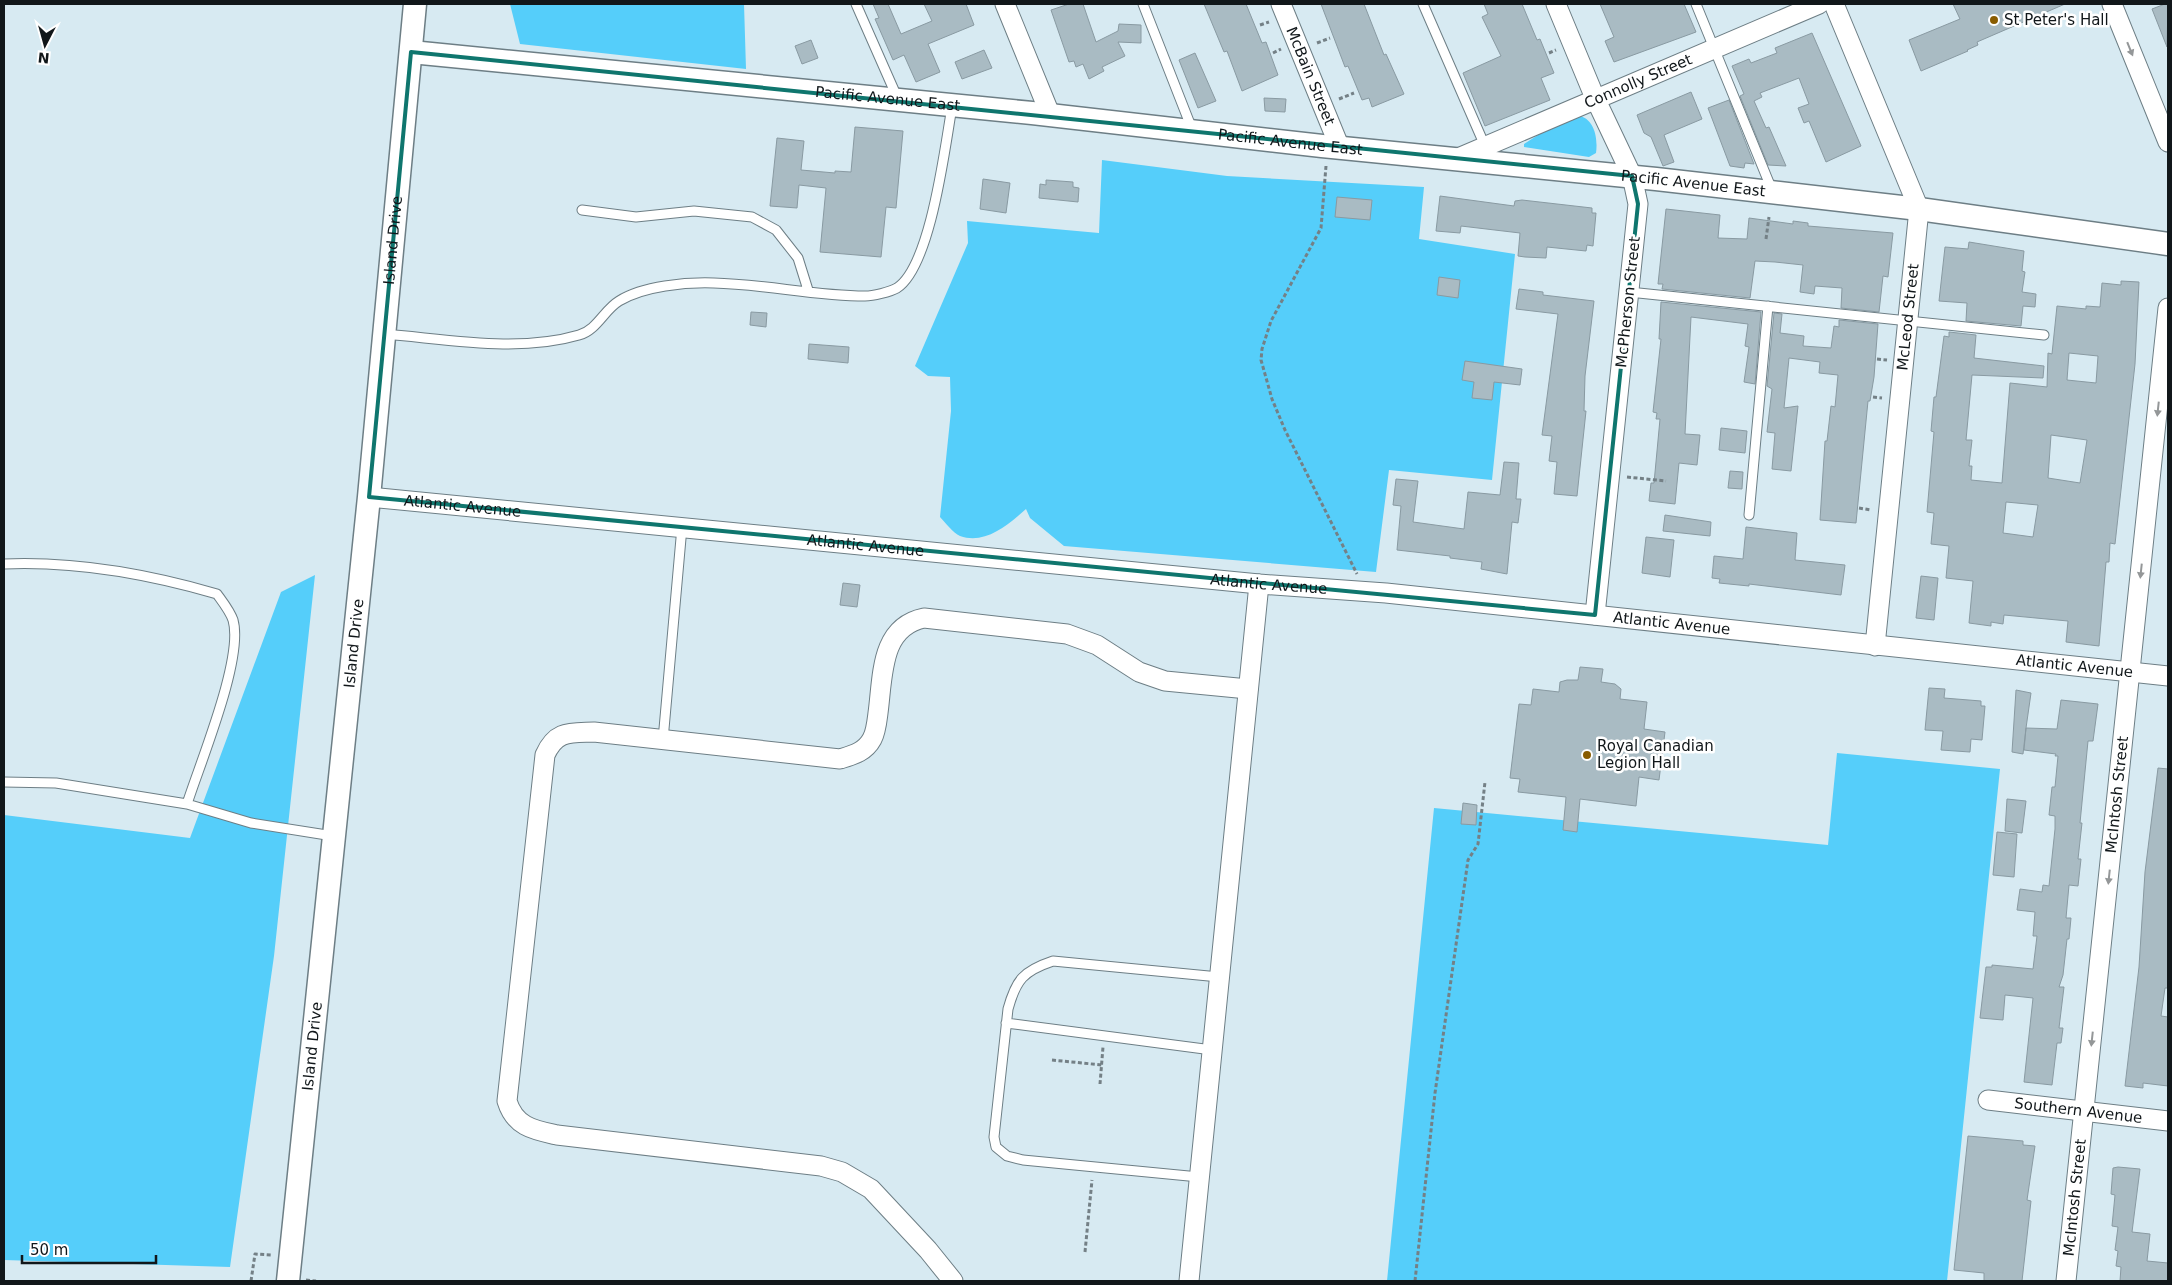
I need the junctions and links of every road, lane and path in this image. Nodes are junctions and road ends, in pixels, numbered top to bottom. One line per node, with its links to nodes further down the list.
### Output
1 (415, 4): 18 (street, Island Drive)
2 (856, 4): 22 (lane)
3 (1006, 4): 25 (street)
4 (1142, 4): 26 (lane)
5 (1281, 4): 29 (street, McBain Street)
6 (1423, 4): 28 (lane)
7 (1556, 4): 21 (street, McPherson Street)
8 (1696, 4): 16 (lane)
9 (1819, 4): 16 (street, Connolly Street)
10 (1834, 4): 33 (street, McLeod Street)
11 (2112, 4): 27 (street, one-way to 27)
12 (1270, 21): 13 (path)
13 (1260, 25)
14 (1330, 38): 15 (path)
15 (1316, 44)
16 (1714, 48): 21 (street, Connolly Street); 32 (lane)
17 (1282, 49): 19 (path)
18 (411, 52): 22 (street, Pacific Avenue East); 43 (street, Island Drive)
19 (1273, 53)
20 (1354, 93): 23 (path)
21 (1595, 98): 28 (street, Connolly Street); 31 (street, McPherson Street)
22 (898, 99): 24 (street, Pacific Avenue East)
23 (1339, 99)
24 (953, 105): 25 (street, Pacific Avenue East); 38 (lane)
25 (1050, 114): 26 (street, Pacific Avenue East)
26 (1193, 131): 29 (street, Pacific Avenue East)
27 (2168, 142)
28 (1485, 146): 30 (street, Connolly Street)
29 (1334, 147): 30 (street, Pacific Avenue East); 58 (path)
30 (1456, 159): 31 (street, Pacific Avenue East)
31 (1632, 176): 32 (street, Pacific Avenue East); 39 (street, McPherson Street)
32 (1773, 192): 33 (street, Pacific Avenue East)
33 (1919, 209): 37 (street, Pacific Avenue East); 42 (street, McLeod Street)
34 (582, 210): 38 (lane)
35 (1769, 217): 36 (path)
36 (1766, 239)
37 (2168, 244)
38 (808, 290): 43 (lane)
39 (1629, 292): 40 (lane); 59 (street, McPherson Street)
40 (1768, 306): 42 (lane); 54 (lane)
41 (2168, 308): 61 (street, McIntosh Street, one-way to 61)
42 (1908, 320): 44 (lane); 60 (street, McLeod Street)
43 (384, 334): 51 (street, Island Drive)
44 (2044, 335)
45 (1877, 360): 46 (path)
46 (1887, 360)
47 (1873, 397): 48 (path)
48 (1884, 398)
49 (1627, 477): 50 (path)
50 (1666, 481)
51 (369, 496): 55 (street, Atlantic Avenue); 68 (street, Island Drive)
52 (1859, 508): 53 (path)
53 (1874, 510)
54 (1749, 515)
55 (682, 527): 57 (street, Atlantic Avenue); 64 (lane)
56 (4, 564): 67 (lane)
57 (1259, 584): 58 (street, Atlantic Avenue); 63 (street)
58 (1366, 593): 59 (street, Atlantic Avenue)
59 (1595, 615): 60 (street, Atlantic Avenue)
60 (1875, 646): 61 (street, Atlantic Avenue)
61 (2130, 672): 62 (street, Atlantic Avenue); 77 (street, McIntosh Street, one-way to 77)
62 (2168, 676)
63 (1248, 689): 64 (street); 69 (street)
64 (663, 740): 85 (street)
65 (4, 782): 67 (lane)
66 (1485, 782): 87 (path)
67 (187, 804): 68 (lane)
68 (334, 836): 82 (street, Island Drive)
69 (1219, 977): 70 (lane); 72 (street)
70 (1006, 1024): 71 (lane); 79 (lane)
71 (1104, 1036): 72 (lane); 74 (path)
72 (1212, 1050): 80 (street)
73 (1052, 1060): 74 (path)
74 (1102, 1065): 75 (path)
75 (1100, 1084)
76 (1988, 1100): 77 (street, Southern Avenue)
77 (2084, 1111): 78 (street, Southern Avenue); 88 (street, McIntosh Street)
78 (2168, 1121)
79 (1093, 1167): 80 (lane); 81 (path)
80 (1199, 1177): 86 (street)
81 (1085, 1252)
82 (290, 1256): 83 (path); 84 (street, Island Drive)
83 (251, 1281)
84 (288, 1281)
85 (953, 1281)
86 (1189, 1281)
87 (1415, 1281)
88 (2066, 1281)

